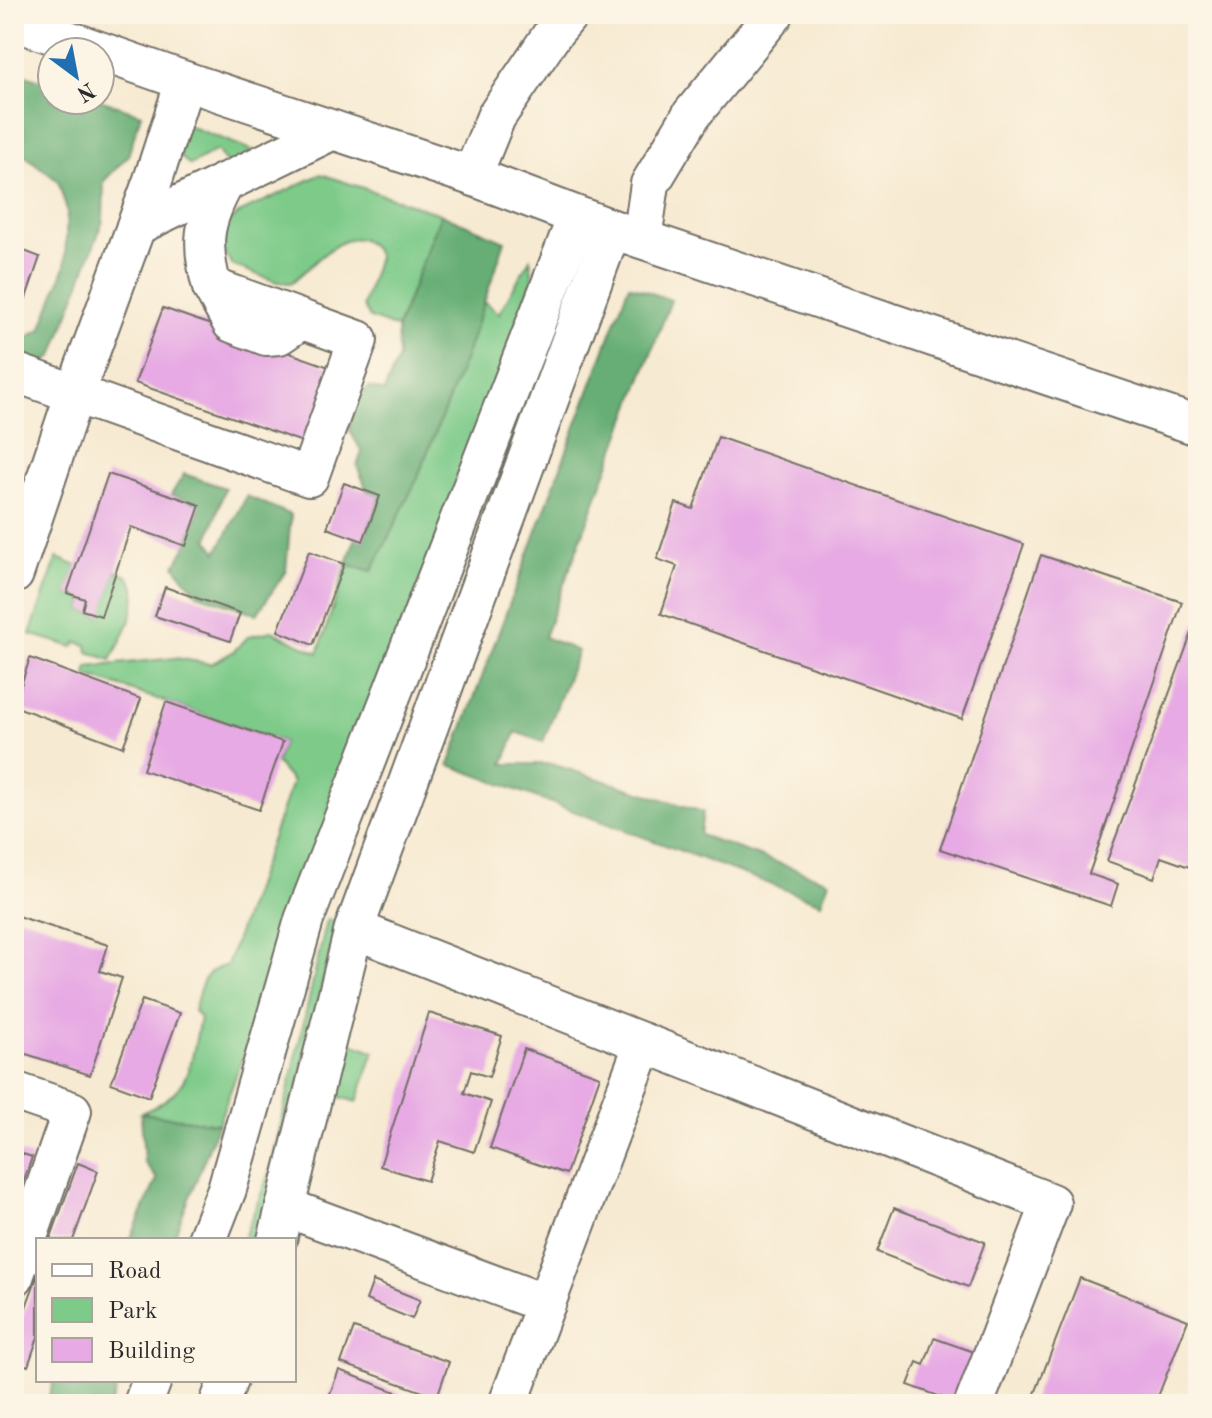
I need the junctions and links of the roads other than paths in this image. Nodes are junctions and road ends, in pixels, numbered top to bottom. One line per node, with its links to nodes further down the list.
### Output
1 (569, 14): 6 (street)
2 (774, 14): 9 (street)
3 (14, 21): 4 (street)
4 (185, 81): 5 (street); 8 (street)
5 (333, 130): 6 (street); 7 (street)
6 (472, 176): 9 (street)
7 (225, 182): 8 (street); 11 (street)
8 (136, 226): 11 (street)
9 (610, 228): 12 (street); 14 (street); 18 (street)
10 (14, 372): 11 (street)
11 (75, 393): 13 (street)
12 (1198, 426)
13 (14, 574)
14 (354, 929): 15 (street); 17 (street)
15 (644, 1043): 20 (street); 26 (street)
16 (14, 1091): 19 (street)
17 (281, 1224): 20 (street)
18 (208, 1238)
19 (14, 1277)
20 (546, 1304): 25 (street)
21 (151, 1382): 23 (street)
22 (227, 1382): 24 (street)
23 (143, 1404)
24 (219, 1404)
25 (508, 1404)
26 (974, 1404)

